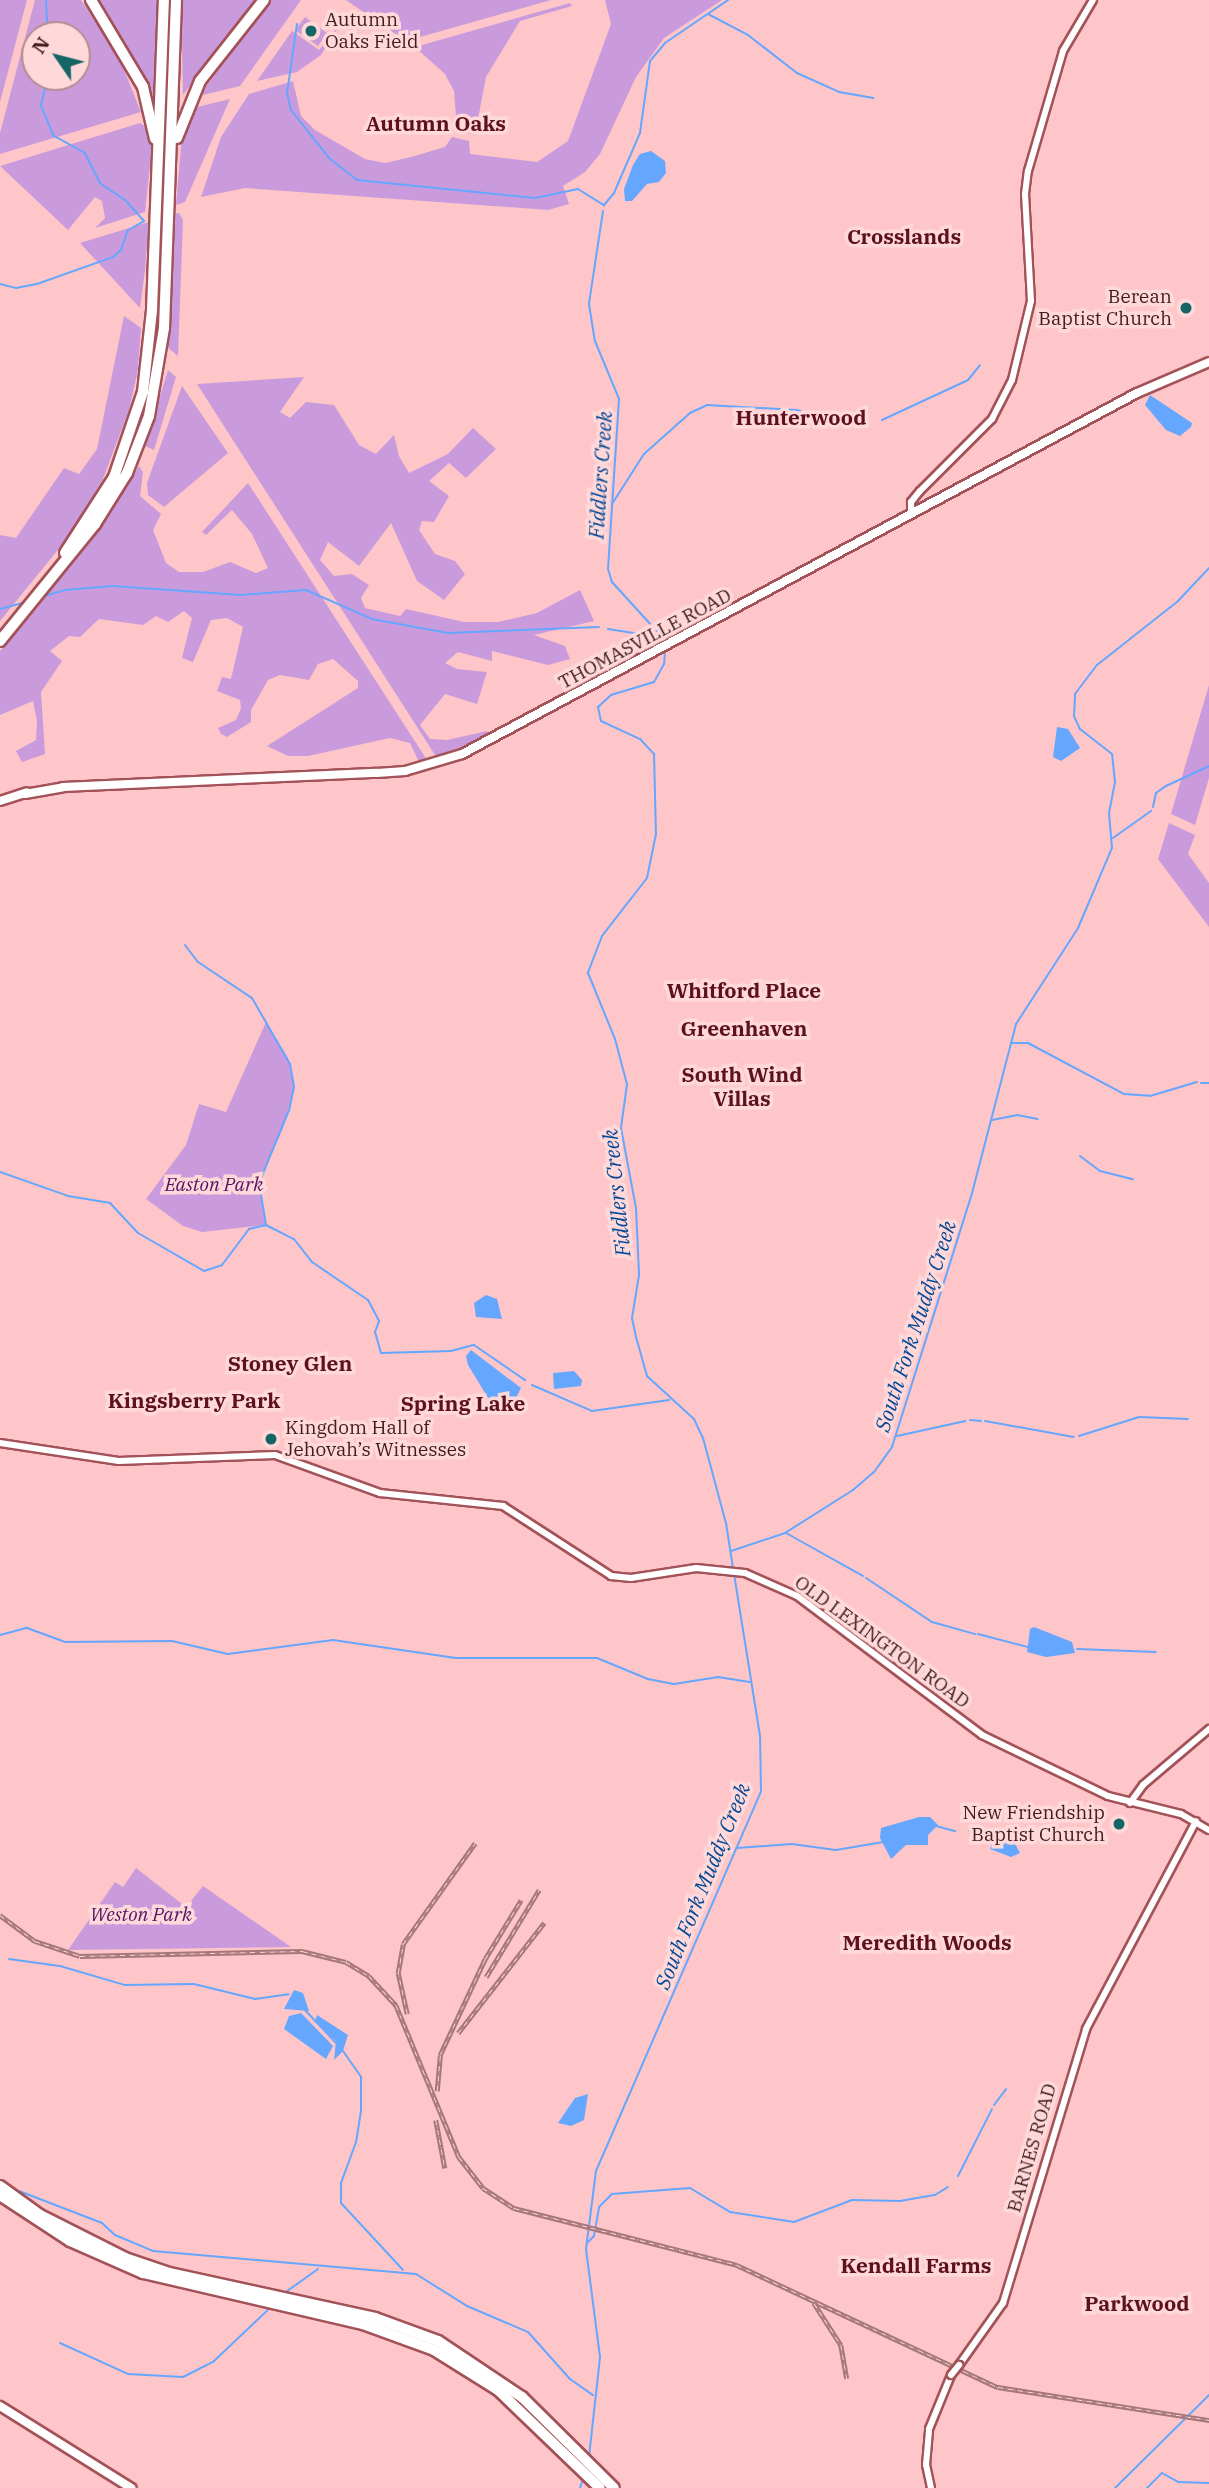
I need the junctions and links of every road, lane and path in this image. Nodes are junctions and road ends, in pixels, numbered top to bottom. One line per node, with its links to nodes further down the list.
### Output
1 (91, 0): 6 (highway)
2 (164, 0): 6 (highway)
3 (176, 0): 7 (highway)
4 (264, 0): 7 (highway)
5 (1093, 0): 9 (street)
6 (158, 161): 10 (highway)
7 (171, 180): 11 (highway)
8 (1209, 362): 9 (main road, THOMASVILLE ROAD)
9 (911, 514): 12 (main road, THOMASVILLE ROAD)
10 (0, 631)
11 (0, 641)
12 (0, 801)
13 (0, 1443): 15 (street, OLD LEXINGTON ROAD)
14 (1209, 1729): 15 (street)
15 (1130, 1803): 16 (street, OLD LEXINGTON ROAD)
16 (1196, 1821): 17 (street, OLD LEXINGTON ROAD); 25 (street, BARNES ROAD, bridge)
17 (1209, 1830)
18 (0, 2186): 21 (highway)
19 (0, 2195): 21 (highway)
20 (0, 2406): 23 (main road)
21 (580, 2460): 22 (highway)
22 (598, 2481): 24 (highway)
23 (131, 2488)
24 (614, 2488)
25 (931, 2488)

